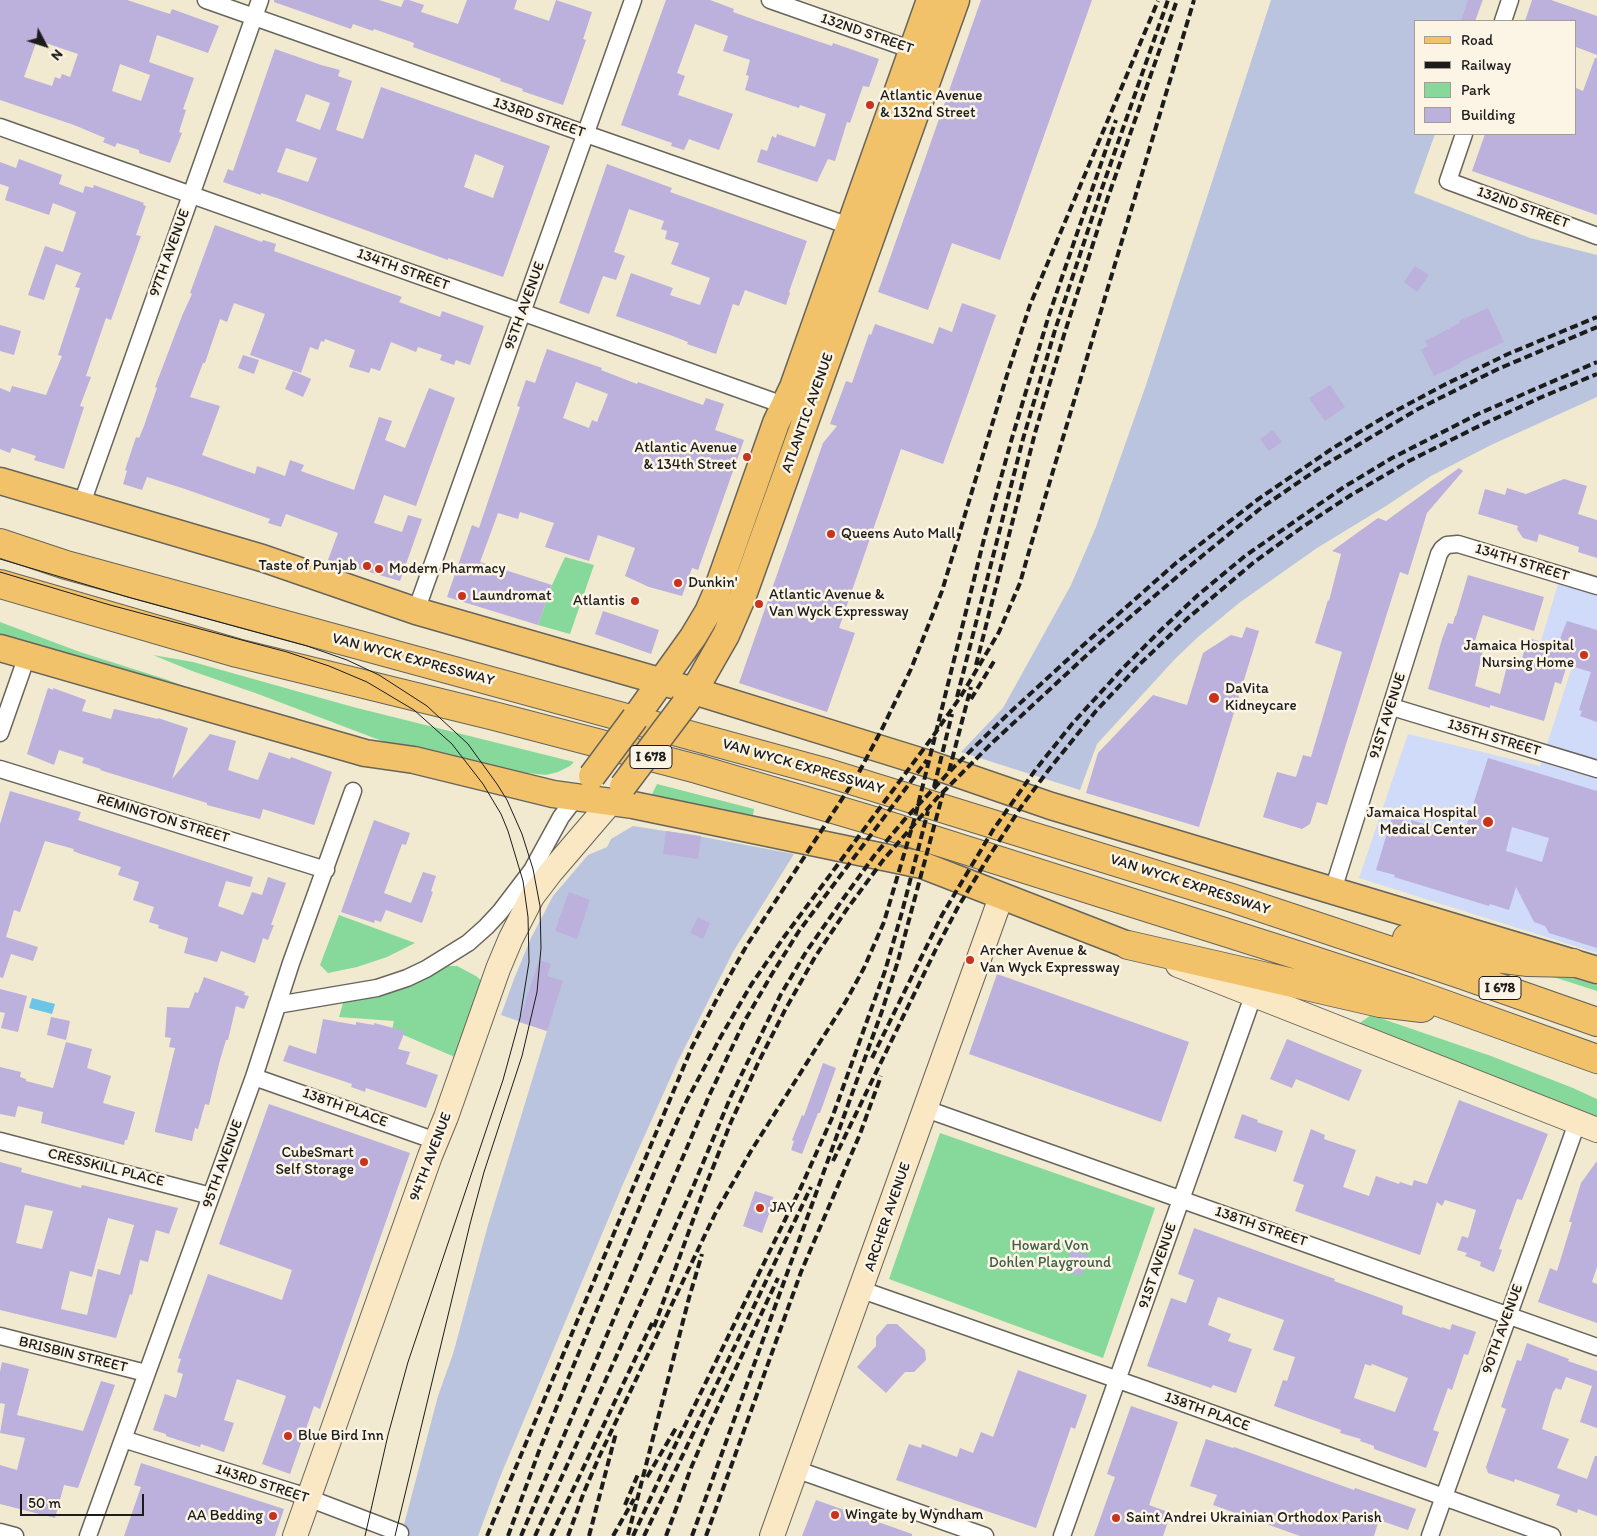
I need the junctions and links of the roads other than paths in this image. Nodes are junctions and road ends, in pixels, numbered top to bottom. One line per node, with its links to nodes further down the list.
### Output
1 (206, 0): 8 (street, 133RD STREET)
2 (260, 0): 8 (street, 97TH AVENUE)
3 (633, 0): 12 (street, 95TH AVENUE)
4 (770, 0): 10 (street, 132ND STREET)
5 (930, 0): 10 (main road, ATLANTIC AVENUE)
6 (956, 0): 10 (main road, ATLANTIC AVENUE)
7 (1510, 0): 9 (street)
8 (254, 17): 12 (street, 133RD STREET); 14 (street, 97TH AVENUE)
9 (1503, 20)
10 (924, 54): 15 (main road, ATLANTIC AVENUE)
11 (0, 127): 14 (street, 134TH STREET)
12 (586, 134): 15 (street, 133RD STREET); 17 (street, 95TH AVENUE)
13 (1464, 135): 16 (street, 132ND STREET)
14 (191, 195): 17 (street, 134TH STREET); 20 (street, 97TH AVENUE)
15 (861, 230): 18 (main road, ATLANTIC AVENUE)
16 (1597, 236)
17 (522, 313): 18 (street, 134TH STREET); 25 (street, 95TH AVENUE)
18 (796, 410): 28 (main road, ATLANTIC AVENUE); 29 (main road, ATLANTIC AVENUE)
19 (0, 481): 20 (main road)
20 (80, 506): 25 (main road)
21 (0, 543): 40 (highway, VAN WYCK EXPRESSWAY / I 678)
22 (1447, 545): 24 (street, 134TH STREET); 30 (street, 91ST AVENUE)
23 (0, 584): 45 (highway, VAN WYCK EXPRESSWAY / I 678)
24 (1597, 586)
25 (416, 611): 28 (main road)
26 (0, 648): 27 (main road)
27 (28, 656): 31 (street); 34 (main road)
28 (656, 690): 29 (main road); 34 (main road, ATLANTIC AVENUE, bridge)
29 (689, 698): 36 (main road, ATLANTIC AVENUE, bridge); 38 (main road)
30 (1392, 706): 33 (street, 135TH STREET); 38 (street, 91ST AVENUE)
31 (0, 733)
32 (0, 769): 37 (street, REMINGTON STREET)
33 (1597, 769)
34 (584, 786): 36 (main road); 44 (street)
35 (353, 791): 37 (street, 95TH AVENUE)
36 (617, 794): 39 (main road); 53 (main road, 94TH AVENUE)
37 (326, 870): 44 (street, 95TH AVENUE)
38 (1333, 890): 42 (main road)
39 (1001, 897): 41 (main road); 51 (main road, ARCHER AVENUE)
40 (1317, 926): 42 (highway); 46 (highway, VAN WYCK EXPRESSWAY / I 678)
41 (1128, 946): 43 (main road); 45 (highway)
42 (1585, 966)
43 (1253, 996): 52 (main road); 56 (street, 91ST AVENUE)
44 (277, 1006): 50 (street, 95TH AVENUE)
45 (1468, 1012): 47 (highway, VAN WYCK EXPRESSWAY / I 678)
46 (1597, 1022)
47 (1525, 1033): 48 (highway, VAN WYCK EXPRESSWAY / I 678); 49 (highway)
48 (1597, 1059)
49 (1597, 1072)
50 (254, 1077): 53 (street, 138TH PLACE); 55 (street, 95TH AVENUE)
51 (926, 1109): 56 (street, 138TH STREET); 57 (main road, ARCHER AVENUE)
52 (1587, 1127): 58 (street, 90TH AVENUE)
53 (436, 1140): 66 (main road, 94TH AVENUE)
54 (0, 1141): 55 (street, CRESSKILL PLACE)
55 (211, 1196): 61 (street, 95TH AVENUE)
56 (1181, 1199): 58 (street, 138TH STREET); 62 (street, 91ST AVENUE)
57 (862, 1290): 62 (street, 138TH PLACE); 64 (main road, ARCHER AVENUE)
58 (1508, 1315): 60 (street, 138TH STREET); 65 (street, 90TH AVENUE)
59 (0, 1336): 61 (street, BRISBIN STREET)
60 (1597, 1347)
61 (146, 1373): 63 (street, 95TH AVENUE)
62 (1117, 1380): 65 (street, 138TH PLACE); 74 (street, 91ST AVENUE)
63 (123, 1439): 66 (street, 143RD STREET); 70 (street, 95TH AVENUE)
64 (796, 1469): 72 (main road, ARCHER AVENUE); 73 (street)
65 (1444, 1496): 75 (street, 90TH AVENUE); 76 (street, 138TH PLACE)
66 (309, 1498): 68 (street, 143RD STREET); 71 (main road, 94TH AVENUE)
67 (0, 1532): 69 (street)
68 (400, 1532)
69 (15, 1536)
70 (88, 1536)
71 (296, 1536)
72 (772, 1536)
73 (986, 1536)
74 (1062, 1536)
75 (1430, 1536)
76 (1552, 1536)

